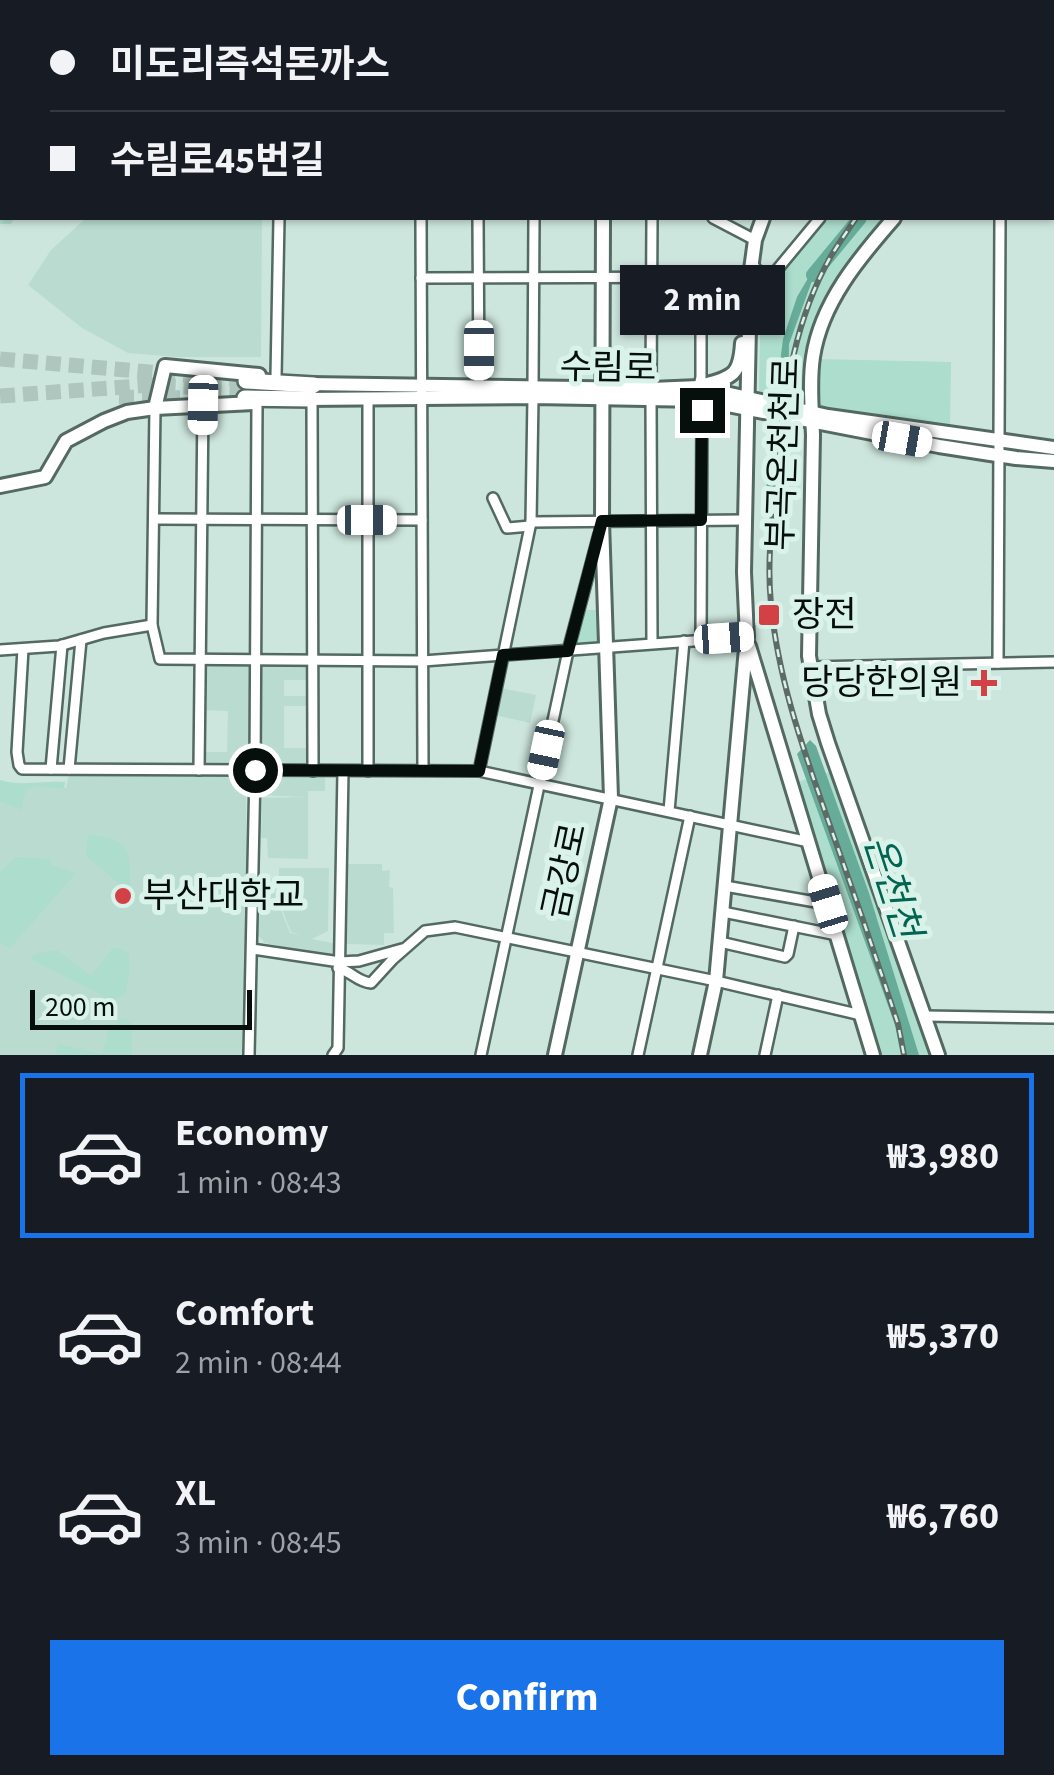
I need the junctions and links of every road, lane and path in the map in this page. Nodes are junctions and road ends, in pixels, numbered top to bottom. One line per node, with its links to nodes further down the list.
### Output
1 (279, 220): 24 (street)
2 (421, 220): 16 (street)
3 (478, 220): 17 (street)
4 (534, 220): 18 (street)
5 (603, 220): 19 (main road, 금강로)
6 (652, 220): 20 (street)
7 (717, 220): 12 (street)
8 (762, 220): 12 (main road)
9 (818, 220): 14 (street)
10 (892, 220): 37 (main road, 부곡온천천로)
11 (1000, 220): 38 (street)
12 (755, 240): 13 (main road)
13 (752, 261): 14 (street); 15 (main road)
14 (776, 271): 22 (street)
15 (750, 277): 21 (street); 22 (main road)
16 (421, 278): 17 (street); 27 (street)
17 (478, 278): 18 (street); 25 (street)
18 (534, 278): 19 (street); 28 (street)
19 (603, 278): 20 (street); 29 (main road, 금강로)
20 (652, 278): 21 (street); 31 (street)
21 (700, 278): 30 (street, 수림로)
22 (750, 328): 30 (main road); 35 (main road)
23 (246, 380): 24 (highway)
24 (274, 380): 26 (highway); 36 (main road)
25 (479, 386): 27 (main road, 수림로); 28 (main road, 수림로)
26 (313, 392): 27 (main road, 수림로); 32 (main road, 수림로); 33 (highway); 47 (street)
27 (422, 392): 28 (main road, 수림로); 32 (main road, 수림로); 49 (street)
28 (533, 392): 29 (main road, 수림로); 54 (street)
29 (602, 392): 31 (main road, 수림로); 52 (main road, 금강로)
30 (701, 393): 31 (main road, 수림로); 35 (main road, 수림로); 50 (street)
31 (651, 394): 53 (street)
32 (368, 398): 48 (street)
33 (251, 401): 34 (main road); 46 (street)
34 (203, 405): 36 (main road); 45 (street)
35 (756, 406): 37 (main road, 수림로); 51 (main road)
36 (156, 408): 42 (main road); 44 (street)
37 (809, 417): 38 (main road, 수림로); 40 (main road, 수림로); 74 (main road, 부곡온천천로)
38 (999, 440): 39 (main road, 수림로); 40 (street)
39 (1054, 448)
40 (999, 456): 41 (main road, 수림로); 73 (street)
41 (1054, 460)
42 (0, 486)
43 (493, 498): 54 (street)
44 (154, 520): 45 (street); 55 (street)
45 (200, 520): 46 (street); 67 (street)
46 (256, 520): 47 (street); 68 (street)
47 (312, 520): 48 (street); 69 (street)
48 (367, 520): 49 (street); 70 (street)
49 (422, 520): 71 (street)
50 (701, 520): 51 (street); 53 (street); 58 (street)
51 (745, 520): 56 (main road)
52 (602, 521): 53 (street); 54 (street); 62 (main road, 금강로); 65 (street)
53 (652, 522): 60 (street)
54 (531, 524): 66 (street)
55 (152, 625): 57 (street); 67 (street)
56 (746, 637): 58 (street); 88 (main road); 89 (main road)
57 (81, 640): 61 (street); 76 (street)
58 (702, 640): 59 (street)
59 (684, 641): 60 (street); 86 (street)
60 (652, 644): 62 (street)
61 (62, 645): 63 (street); 75 (street)
62 (608, 646): 65 (street); 85 (main road, 금강로)
63 (23, 649): 64 (street); 75 (street)
64 (0, 650)
65 (568, 651): 66 (street); 84 (street)
66 (503, 655): 71 (street); 83 (street)
67 (200, 660): 68 (street); 77 (street)
68 (255, 660): 69 (street); 78 (street)
69 (312, 660): 70 (street); 80 (street)
70 (368, 661): 71 (street); 82 (street)
71 (423, 661): 79 (street)
72 (1054, 662): 73 (street)
73 (998, 663): 74 (street)
74 (810, 667): 105 (main road, 부곡온천천로)
75 (52, 769): 76 (street)
76 (69, 769): 77 (street)
77 (200, 770): 78 (street)
78 (255, 770): 80 (street); 98 (street)
79 (424, 770): 82 (street); 83 (street)
80 (312, 771): 81 (street)
81 (343, 771): 82 (street); 100 (street)
82 (368, 771)
83 (479, 771): 84 (street)
84 (540, 783): 85 (street); 95 (street)
85 (612, 798): 86 (street); 99 (main road, 금강로)
86 (669, 811): 87 (street)
87 (690, 816): 88 (street); 101 (street)
88 (731, 825): 89 (street); 90 (main road)
89 (809, 842): 91 (main road)
90 (725, 886): 91 (street); 92 (main road)
91 (828, 904): 94 (main road)
92 (723, 912): 93 (street); 96 (main road)
93 (794, 926): 94 (street); 96 (street)
94 (837, 935): 104 (main road)
95 (507, 936): 97 (street); 99 (street); 107 (street)
96 (720, 942): 102 (main road)
97 (404, 948): 100 (street); 100 (street)
98 (252, 950): 100 (street); 108 (street)
99 (578, 951): 101 (street); 110 (main road, 금강로)
100 (339, 965): 109 (street)
101 (657, 969): 102 (street); 111 (street)
102 (716, 981): 103 (street); 112 (main road)
103 (778, 995): 104 (street); 113 (street)
104 (861, 1015): 114 (main road)
105 (925, 1016): 106 (street); 115 (main road, 부곡온천천로)
106 (1054, 1018)
107 (485, 1054)
108 (249, 1055)
109 (332, 1055)
110 (555, 1055)
111 (638, 1055)
112 (700, 1055)
113 (765, 1055)
114 (873, 1055)
115 (938, 1055)

